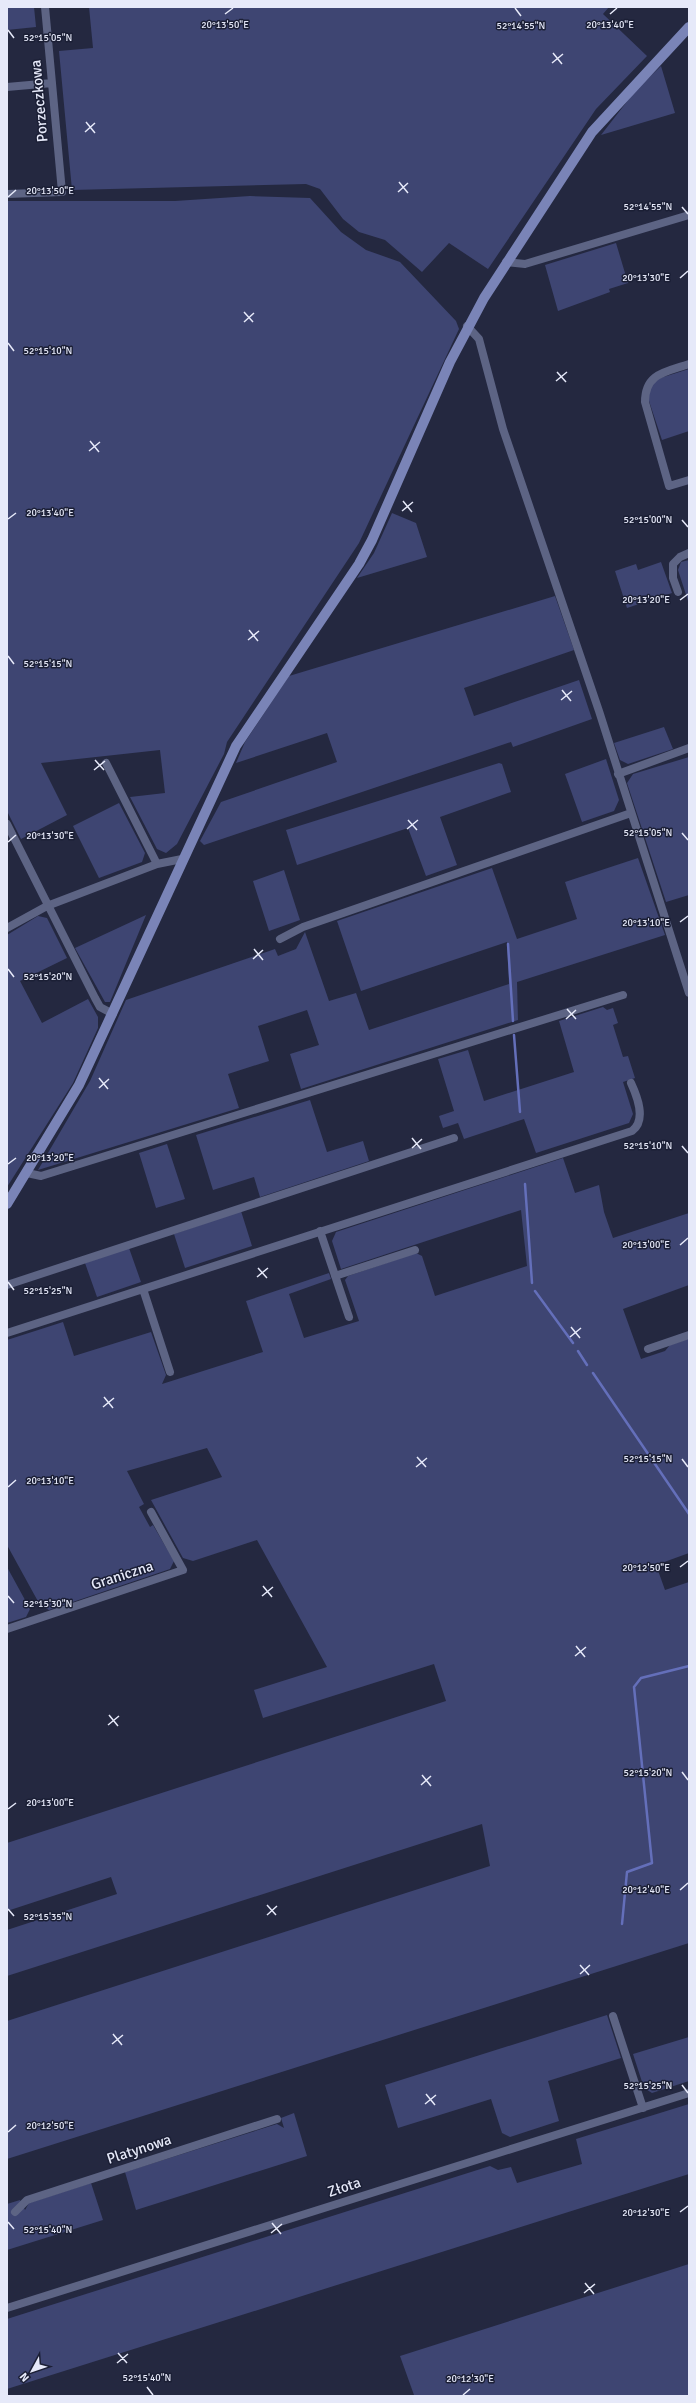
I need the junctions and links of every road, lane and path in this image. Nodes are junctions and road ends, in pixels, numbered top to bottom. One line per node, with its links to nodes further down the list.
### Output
1 (45, 7): 3 (street, Porzeczkowa)
2 (689, 27): 7 (street)
3 (52, 83): 4 (street); 5 (street, Porzeczkowa)
4 (7, 87)
5 (7, 194)
6 (689, 215): 7 (street)
7 (506, 262): 8 (street)
8 (467, 326): 15 (street); 18 (street)
9 (689, 364): 10 (street)
10 (689, 480)
11 (689, 553): 12 (street)
12 (678, 592)
13 (689, 748): 15 (street)
14 (106, 763): 19 (street)
15 (618, 774): 16 (street)
16 (631, 812): 22 (street); 23 (street)
17 (7, 824): 20 (street)
18 (182, 859): 19 (street); 26 (street)
19 (157, 864): 20 (street)
20 (48, 906): 21 (street); 26 (street)
21 (7, 928)
22 (280, 939)
23 (686, 976): 24 (street)
24 (689, 993)
25 (623, 995): 29 (street)
26 (113, 1014): 29 (street)
27 (630, 1083): 31 (street)
28 (454, 1138): 34 (street)
29 (26, 1173): 30 (street)
30 (7, 1204)
31 (320, 1231): 33 (street); 35 (street)
32 (415, 1250): 33 (street)
33 (335, 1276): 36 (street)
34 (7, 1285)
35 (143, 1289): 37 (street); 40 (street)
36 (349, 1318)
37 (7, 1333)
38 (689, 1335): 39 (street)
39 (648, 1349)
40 (170, 1372)
41 (150, 1512): 42 (street, Graniczna)
42 (7, 1629)
43 (613, 2016): 45 (street)
44 (689, 2093): 45 (street, Złota)
45 (643, 2108): 48 (street, Złota)
46 (277, 2119): 47 (street, Platynowa)
47 (15, 2212)
48 (7, 2308)

